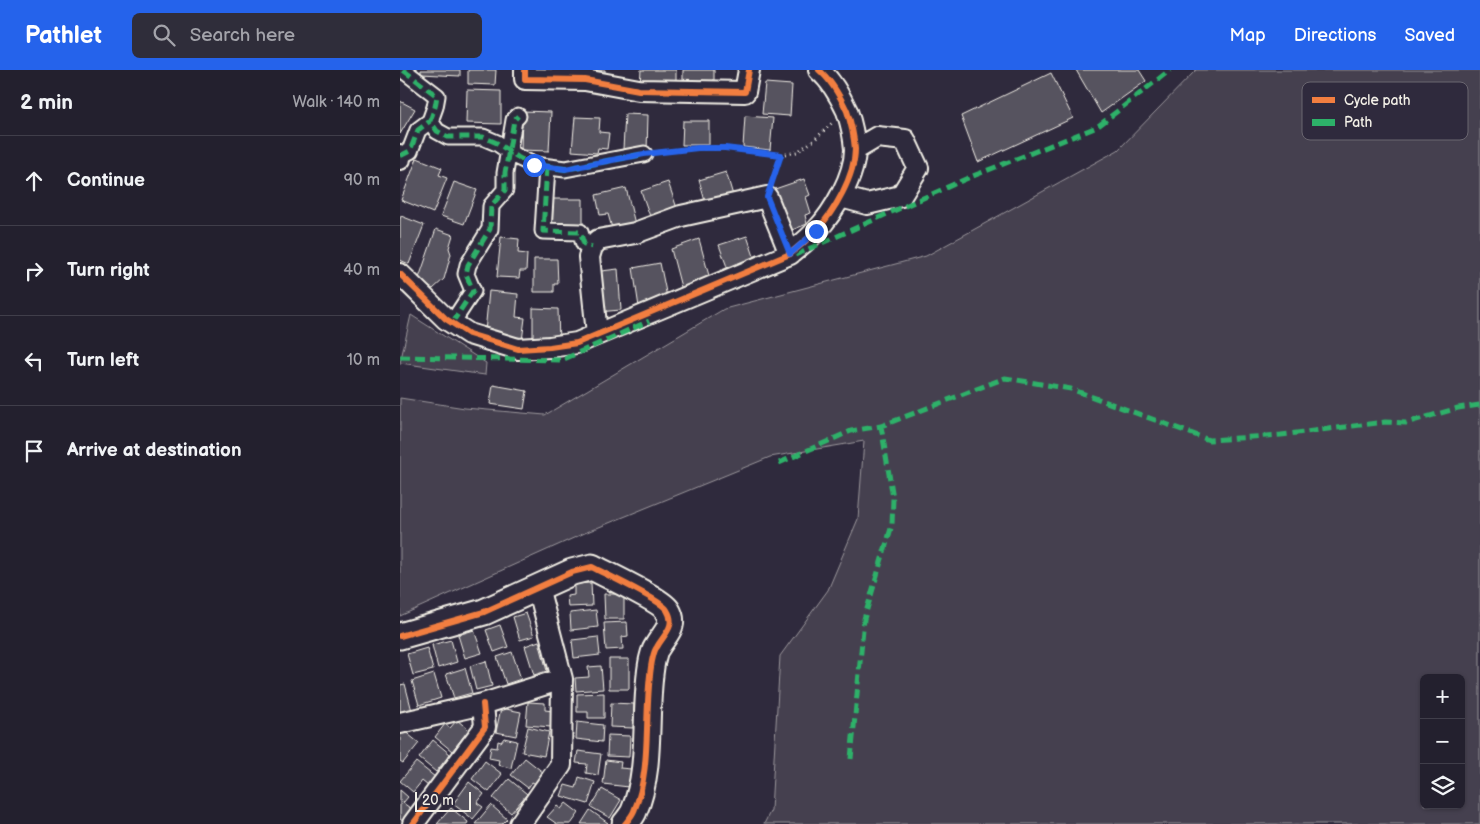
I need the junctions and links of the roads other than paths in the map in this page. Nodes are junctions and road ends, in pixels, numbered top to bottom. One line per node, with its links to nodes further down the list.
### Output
1 (403, 70): 6 (street)
2 (525, 70): 3 (street)
3 (749, 70)
4 (820, 70): 7 (street)
5 (518, 116): 8 (street)
6 (430, 121): 8 (street); 10 (street)
7 (855, 150): 12 (street); 12 (street)
8 (509, 151): 11 (street); 16 (street)
9 (644, 154): 11 (street)
10 (400, 157)
11 (547, 167): 13 (street)
12 (841, 197): 14 (street)
13 (592, 247): 14 (street); 17 (street)
14 (790, 254): 17 (street)
15 (400, 274): 16 (street)
16 (452, 323): 17 (street)
17 (597, 334)
18 (538, 587): 19 (street); 20 (street); 25 (street)
19 (400, 636)
20 (562, 679): 21 (street); 24 (street)
21 (482, 704): 22 (street); 23 (street)
22 (400, 723)
23 (413, 824)
24 (520, 824)
25 (625, 824)

